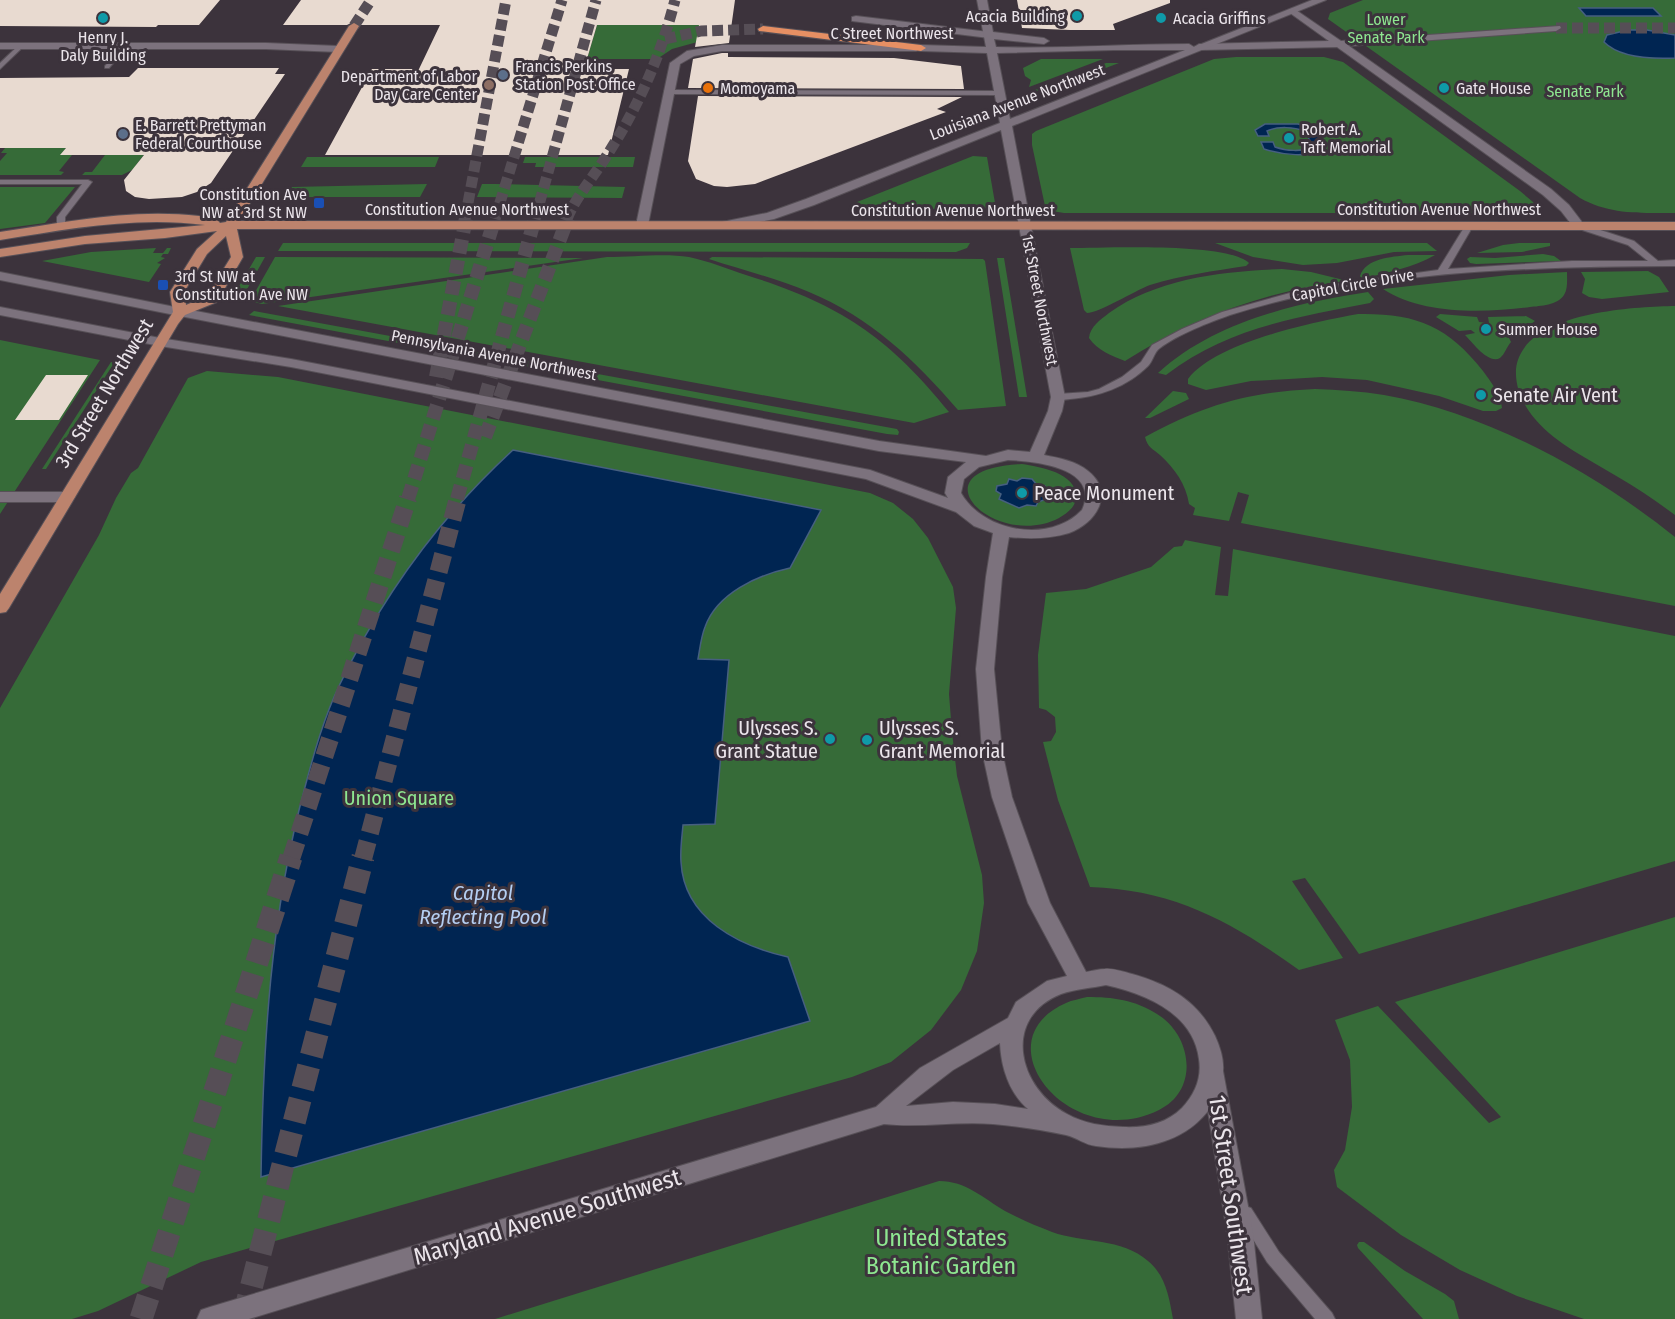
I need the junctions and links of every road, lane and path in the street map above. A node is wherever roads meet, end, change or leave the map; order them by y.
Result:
1 (982, 0) edge
2 (1321, 0) edge
3 (1289, 8) junction
4 (856, 19) dead end
5 (354, 26) tunnel mouth
6 (1556, 28) tunnel mouth
7 (763, 29) tunnel mouth
8 (989, 34) junction
9 (1339, 44) junction
10 (0, 46) edge
11 (21, 46) junction
12 (125, 46) junction
13 (340, 46) junction
14 (1114, 47) junction
15 (1199, 47) junction
16 (921, 48) junction
17 (992, 50) junction
18 (0, 67) edge
19 (107, 67) dead end
20 (668, 92) junction
21 (1000, 93) junction
22 (1006, 124) junction
23 (0, 182) edge
24 (230, 225) junction
25 (642, 225) junction
26 (61, 226) junction
27 (722, 226) junction
28 (1025, 226) junction
29 (1469, 226) junction
30 (1579, 226) junction
31 (1675, 226) edge
32 (0, 236) edge
33 (0, 253) edge
34 (1654, 261) junction
35 (1675, 263) edge
36 (1442, 271) junction
37 (0, 276) edge
38 (0, 311) edge
39 (180, 312) junction
40 (160, 342) junction
41 (1058, 397) junction
42 (1036, 456) junction
43 (983, 460) junction
44 (0, 497) edge
45 (67, 497) junction
46 (959, 508) junction
47 (1002, 531) junction
48 (0, 608) edge
49 (1078, 979) junction
50 (1014, 1025) junction
51 (1213, 1070) junction
52 (884, 1114) junction
53 (1062, 1125) junction
54 (1232, 1191) junction
55 (210, 1319) edge
56 (1249, 1319) edge
57 (1326, 1319) edge

1 - 8 street, 1st Street Northwest
2 - 3 street, Louisiana Avenue Northwest
3 - 9 street
3 - 15 street, Louisiana Avenue Northwest
4 - 8 street
5 - 13 main road, 3rd Street Northwest
6 - 9 street, C Street Northwest
7 - 16 highway
8 - 14 street
8 - 17 street, 1st Street Northwest
9 - 15 street, C Street Northwest
9 - 30 street
10 - 11 street
11 - 12 street
11 - 18 lane
12 - 13 street
12 - 19 lane
13 - 24 main road, 3rd Street Northwest
14 - 15 street, C Street Northwest
14 - 17 street, C Street Northwest
15 - 22 street, Louisiana Avenue Northwest
16 - 17 street, C Street Northwest
16 - 20 street, C Street Northwest
17 - 21 street, 1st Street Northwest
20 - 21 lane
20 - 25 street
21 - 22 street, 1st Street Northwest
22 - 27 street, Louisiana Avenue Northwest
22 - 28 street, 1st Street Northwest
23 - 26 lane
24 - 25 main road, Constitution Avenue Northwest
24 - 26 main road, Constitution Avenue Northwest
24 - 33 main road, Constitution Avenue Northwest
24 - 39 main road, 3rd Street Northwest
24 - 39 main road, 3rd Street Northwest
25 - 27 main road, Constitution Avenue Northwest
26 - 32 main road, Constitution Avenue Northwest
27 - 28 main road, Constitution Avenue Northwest
28 - 29 main road, Constitution Avenue Northwest
28 - 41 street, 1st Street Northwest
29 - 30 main road, Constitution Avenue Northwest
29 - 36 lane
30 - 31 main road, Constitution Avenue Northwest
30 - 34 lane
34 - 35 lane, Capitol Circle Drive
34 - 36 lane, Capitol Circle Drive
36 - 41 lane, Capitol Circle Drive
37 - 39 street, Pennsylvania Avenue Northwest
38 - 40 street
39 - 40 main road, 3rd Street Northwest
39 - 43 street, Pennsylvania Avenue Northwest
40 - 45 main road, 3rd Street Northwest
40 - 46 street
41 - 42 street, 1st Street Northwest
42 - 43 street
42 - 47 street
43 - 46 street
44 - 45 street
45 - 48 main road, 3rd Street Northwest
46 - 47 street
47 - 49 street
49 - 50 street
49 - 51 street
50 - 52 street, Maryland Avenue Southwest
50 - 53 street
51 - 53 street
51 - 54 street, 1st Street Southwest
52 - 53 street, Maryland Avenue Southwest
52 - 55 street, Maryland Avenue Southwest
54 - 56 street, 1st Street Southwest
54 - 57 lane

